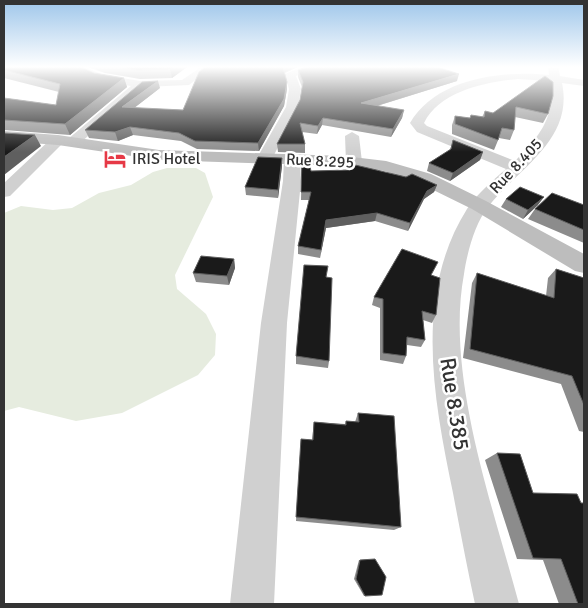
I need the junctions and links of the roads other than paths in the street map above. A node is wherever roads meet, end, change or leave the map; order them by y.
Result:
1 (125, 95) edge
2 (294, 95) edge
3 (445, 95) edge
4 (556, 95) edge
5 (4, 136) edge
6 (352, 136) edge
7 (65, 141) junction
8 (279, 159) junction
9 (354, 162) junction
10 (516, 167) junction
11 (4, 192) edge
12 (479, 205) junction
13 (584, 265) edge
14 (252, 604) edge
15 (497, 604) edge

1 - 7 street
2 - 8 street
3 - 10 street
4 - 10 street, Rue 8.405
5 - 7 street, Rue 8.295
6 - 9 street
7 - 8 street, Rue 8.295
7 - 11 street
8 - 9 street, Rue 8.295
8 - 14 street
9 - 12 street, Rue 8.295
10 - 12 street, Rue 8.405
12 - 13 street, Rue 8.295
12 - 15 street, Rue 8.385

